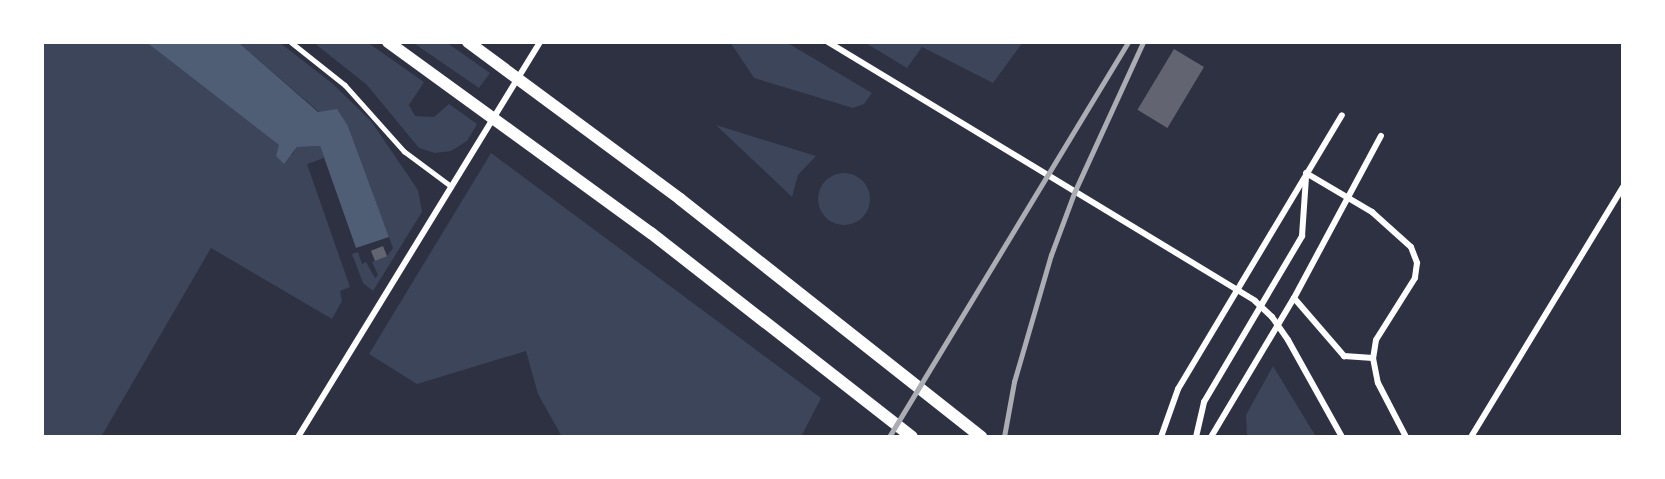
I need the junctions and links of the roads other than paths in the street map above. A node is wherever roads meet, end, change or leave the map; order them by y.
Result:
1 (291, 42) edge
2 (388, 42) edge
3 (468, 42) edge
4 (540, 42) edge
5 (828, 42) edge
6 (1342, 115) dead end
7 (1381, 136) dead end
8 (1306, 173) junction
9 (451, 186) junction
10 (1623, 188) edge
11 (1347, 197) junction
12 (1294, 298) junction
13 (1373, 358) junction
14 (298, 437) edge
15 (912, 437) edge
16 (981, 437) edge
17 (1161, 437) edge
18 (1196, 437) edge
19 (1211, 437) edge
20 (1342, 437) edge
21 (1406, 437) edge
22 (1471, 437) edge

1 - 9 lane
2 - 15 main road
3 - 16 main road
4 - 9 street
5 - 20 street
6 - 8 street
7 - 11 street
8 - 11 street
8 - 17 street
8 - 18 street
9 - 14 street
10 - 22 street
11 - 12 street
11 - 13 street
12 - 13 street
12 - 19 street
13 - 21 street

